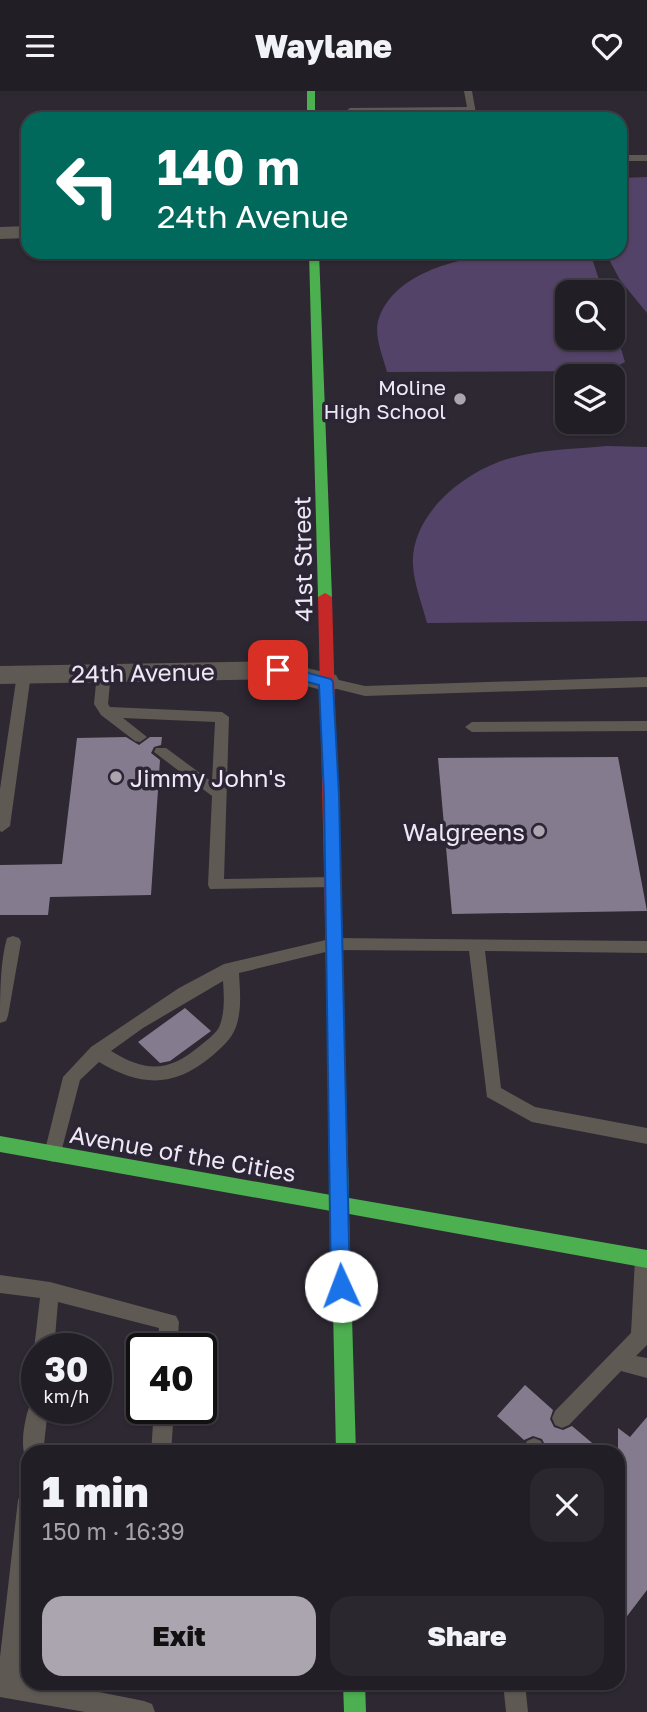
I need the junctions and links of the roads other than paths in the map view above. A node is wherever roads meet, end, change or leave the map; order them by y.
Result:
1 (311, 91) edge
2 (468, 91) edge
3 (350, 111) dead end
4 (311, 112) edge
5 (356, 112) edge
6 (472, 112) edge
7 (627, 158) edge
8 (647, 158) edge
9 (21, 232) edge
10 (0, 233) edge
11 (314, 259) edge
12 (104, 673) junction
13 (12, 675) edge
14 (326, 682) junction
15 (647, 682) edge
16 (106, 712) junction
17 (647, 726) edge
18 (472, 727) dead end
19 (140, 737) dead end
20 (161, 751) dead end
21 (219, 793) junction
22 (2, 826) dead end
23 (333, 883) junction
24 (13, 942) dead end
25 (334, 944) junction
26 (477, 945) junction
27 (647, 947) edge
28 (230, 969) junction
29 (0, 1016) edge
30 (97, 1052) junction
31 (647, 1136) edge
32 (0, 1144) edge
33 (53, 1154) junction
34 (338, 1202) junction
35 (646, 1259) edge
36 (0, 1285) edge
37 (50, 1291) junction
38 (46, 1333) edge
39 (168, 1333) edge
40 (619, 1361) junction
41 (647, 1368) edge
42 (562, 1418) dead end
43 (36, 1424) edge
44 (163, 1424) edge
45 (34, 1445) edge
46 (162, 1445) edge
47 (346, 1445) edge
48 (21, 1586) edge
49 (4, 1686) edge
50 (354, 1690) edge
51 (515, 1690) edge
52 (83, 1707) edge
53 (144, 1712) edge
54 (355, 1712) edge
55 (517, 1712) edge

1 - 4 street
2 - 6 lane
3 - 5 lane
7 - 8 lane
9 - 10 street
11 - 14 street, 41st Street
12 - 13 street, 24th Avenue
12 - 14 street, 24th Avenue
12 - 16 lane
13 - 22 lane
14 - 15 lane
14 - 23 street, 41st Street
16 - 19 lane
16 - 21 lane
17 - 18 lane
20 - 21 lane
21 - 23 lane
23 - 25 street, 41st Street
24 - 29 lane
25 - 26 lane
25 - 28 lane
25 - 34 street, 41st Street
26 - 27 lane
26 - 31 lane
28 - 30 lane
28 - 30 lane
30 - 33 lane
32 - 33 street, Avenue of the Cities
33 - 34 street, Avenue of the Cities
34 - 35 street, Avenue of the Cities
34 - 47 street, 41st Street
35 - 40 lane
36 - 37 lane
37 - 38 lane
37 - 39 lane
40 - 41 lane
40 - 42 lane
43 - 45 lane
44 - 46 lane
48 - 49 lane
49 - 52 lane
50 - 54 street
51 - 55 lane
52 - 53 lane

